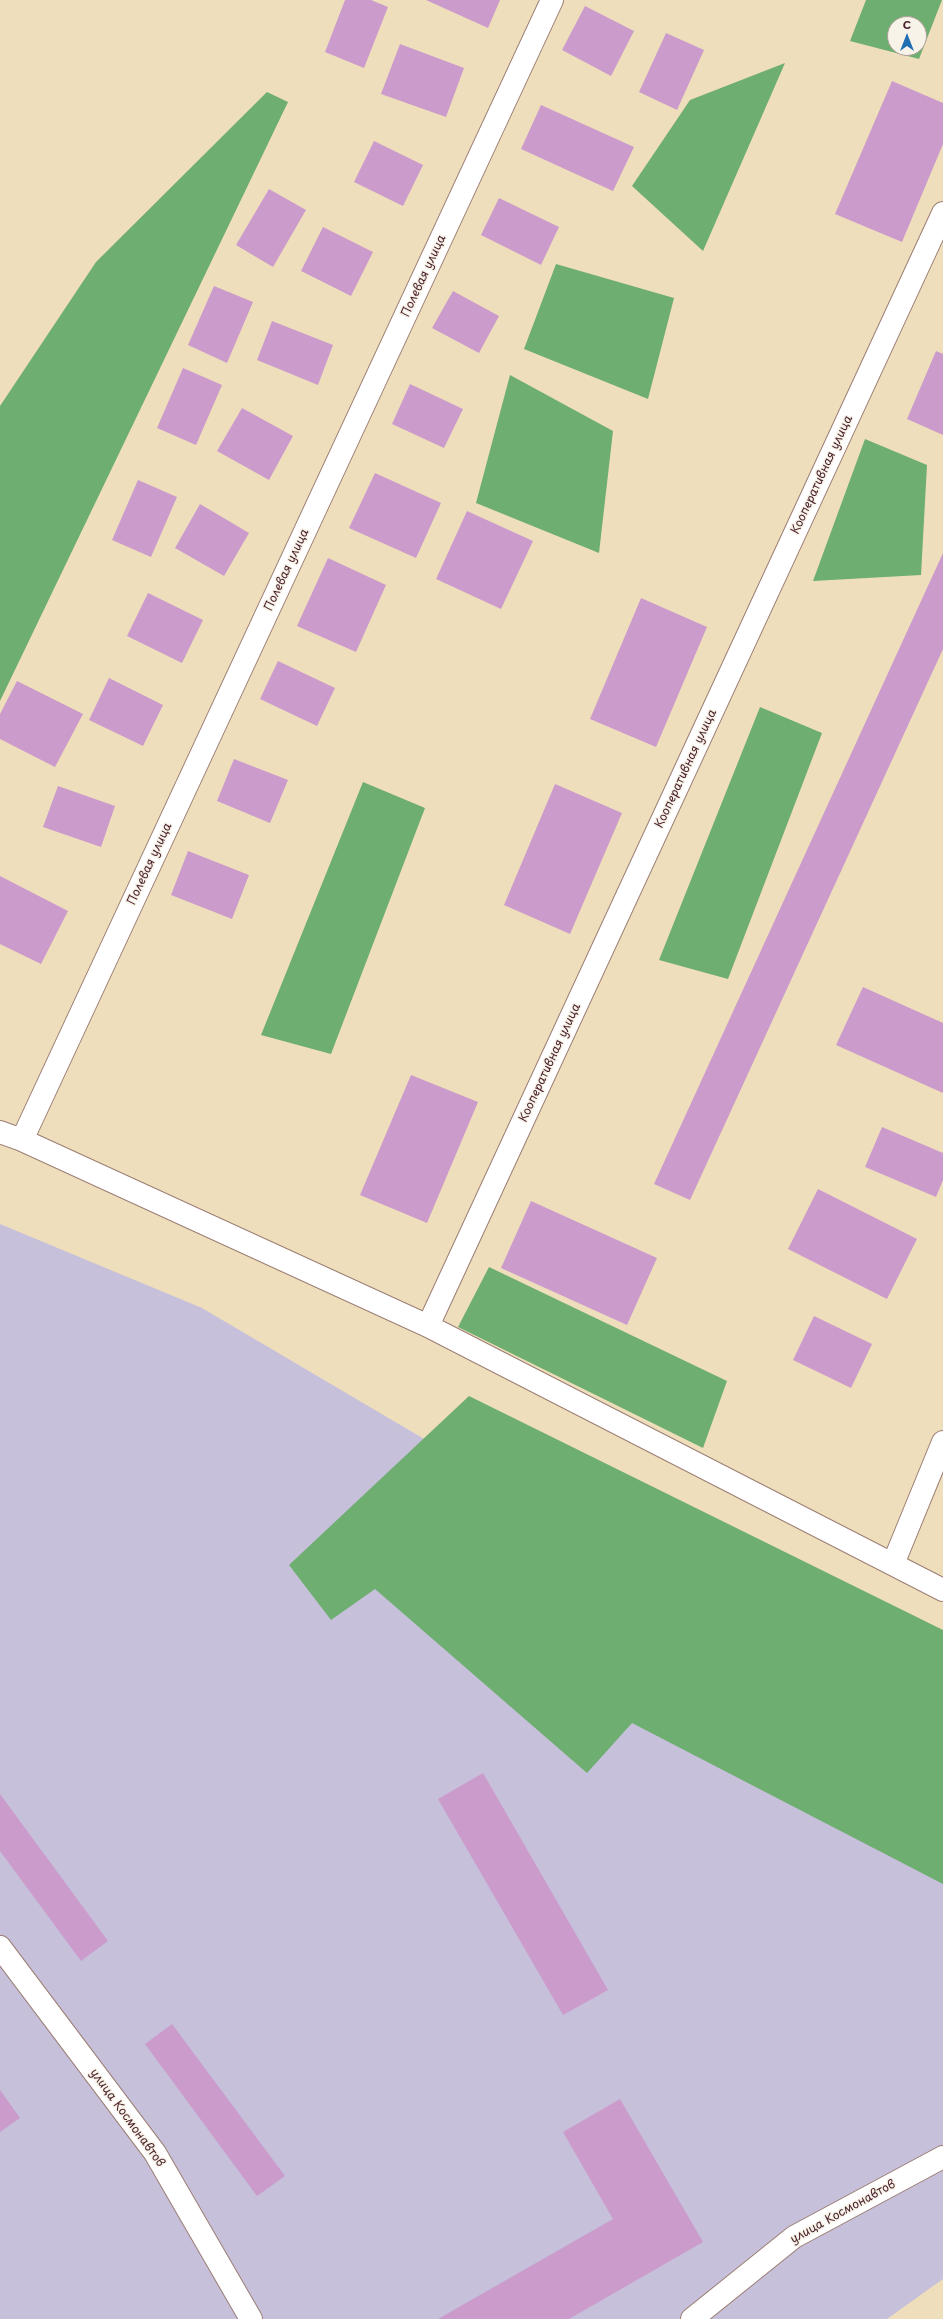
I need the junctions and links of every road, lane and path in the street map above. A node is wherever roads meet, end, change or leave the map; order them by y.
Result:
1 (552, 0) edge
2 (943, 213) edge
3 (0, 1132) edge
4 (22, 1140) junction
5 (428, 1326) junction
6 (943, 1442) edge
7 (893, 1564) junction
8 (943, 1590) edge
9 (0, 1947) edge
10 (943, 2157) edge
11 (251, 2319) edge
12 (692, 2319) edge

1 - 4 street, Полевая улица
2 - 5 street, Кооперативная улица
3 - 4 street
4 - 5 street
5 - 7 street
6 - 7 street
7 - 8 street
9 - 11 street, улица Космонавтов
10 - 12 street, улица Космонавтов

